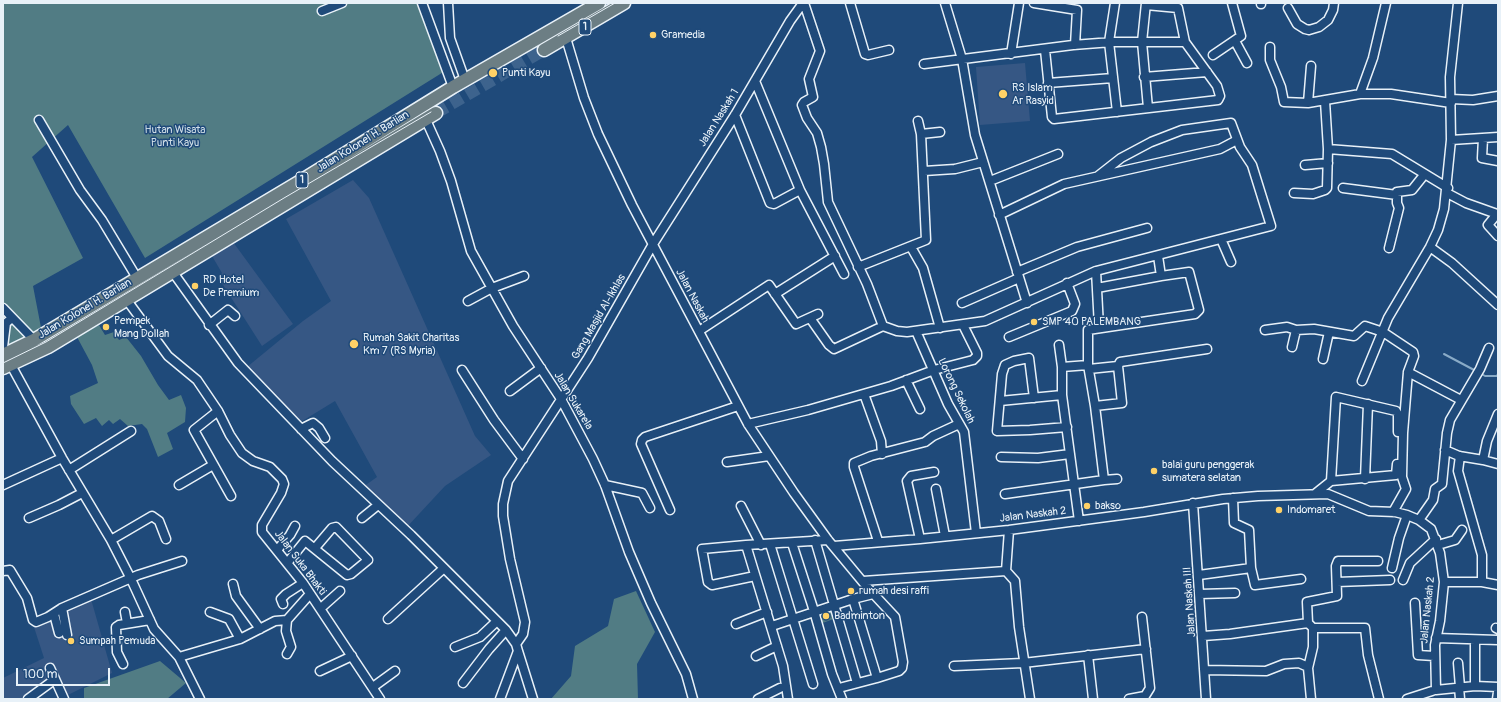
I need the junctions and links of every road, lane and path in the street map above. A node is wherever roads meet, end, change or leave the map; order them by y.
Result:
1 (342, 3) edge
2 (422, 3) edge
3 (448, 3) edge
4 (599, 3) edge
5 (624, 3) edge
6 (803, 3) edge
7 (850, 3) edge
8 (945, 3) edge
9 (1019, 3) edge
10 (1034, 3) edge
11 (1115, 3) edge
12 (1232, 3) edge
13 (1334, 3) edge
14 (1386, 3) edge
15 (1458, 3) edge
16 (1146, 4) edge
17 (1288, 8) dead end
18 (322, 11) dead end
19 (566, 38) junction
20 (1235, 41) junction
21 (1109, 42) junction
22 (1142, 42) junction
23 (1185, 42) junction
24 (1075, 45) junction
25 (1270, 47) dead end
26 (544, 50) tunnel mouth
27 (889, 50) dead end
28 (1045, 50) junction
29 (1011, 54) junction
30 (1212, 55) dead end
31 (962, 59) junction
32 (1247, 63) dead end
33 (924, 64) dead end
34 (1311, 66) dead end
35 (1207, 72) junction
36 (1144, 77) junction
37 (1113, 78) junction
38 (466, 80) junction
39 (755, 82) junction
40 (1048, 82) junction
41 (453, 87) junction
42 (1360, 94) junction
43 (1498, 96) edge
44 (1325, 101) junction
45 (1451, 101) junction
46 (1308, 103) junction
47 (1148, 108) junction
48 (1117, 112) junction
49 (436, 113) tunnel mouth
50 (735, 115) junction
51 (39, 120) dead end
52 (426, 120) junction
53 (918, 121) dead end
54 (940, 132) dead end
55 (921, 134) junction
56 (1498, 136) edge
57 (1483, 138) junction
58 (1238, 140) junction
59 (1451, 140) junction
60 (1328, 149) junction
61 (1058, 154) dead end
62 (1498, 161) edge
63 (983, 162) junction
64 (1328, 163) junction
65 (1304, 165) dead end
66 (924, 171) junction
67 (1424, 175) junction
68 (1098, 176) junction
69 (990, 180) junction
70 (1343, 188) dead end
71 (800, 190) junction
72 (1448, 190) junction
73 (1294, 193) dead end
74 (1397, 195) junction
75 (998, 215) junction
76 (1147, 228) dead end
77 (1498, 236) edge
78 (1221, 239) junction
79 (653, 244) junction
80 (911, 246) junction
81 (1430, 247) junction
82 (1389, 248) dead end
83 (835, 256) junction
84 (1158, 256) junction
85 (1231, 262) dead end
86 (858, 267) junction
87 (172, 271) junction
88 (1096, 271) junction
89 (844, 274) dead end
90 (1018, 275) junction
91 (524, 276) dead end
92 (1161, 276) junction
93 (137, 278) junction
94 (1067, 283) junction
95 (492, 288) junction
96 (1097, 288) junction
97 (775, 294) junction
98 (126, 299) junction
99 (468, 301) dead end
100 (962, 303) dead end
101 (1027, 303) junction
102 (1498, 305) edge
103 (3, 308) edge
104 (818, 314) dead end
105 (235, 316) dead end
106 (810, 318) junction
107 (7, 320) edge
108 (210, 325) junction
109 (963, 325) junction
110 (883, 326) junction
111 (1099, 327) junction
112 (940, 328) junction
113 (1265, 330) dead end
114 (1296, 330) junction
115 (699, 331) junction
116 (916, 332) junction
117 (1329, 332) junction
118 (1383, 332) junction
119 (1009, 337) dead end
120 (34, 340) junction
121 (1059, 345) dead end
122 (3, 346) edge
123 (1292, 347) dead end
124 (1488, 348) dead end
125 (1208, 349) dead end
126 (3, 355) edge
127 (1323, 359) dead end
128 (7, 366) edge
129 (1118, 366) junction
130 (1062, 367) junction
131 (1089, 367) junction
132 (541, 368) junction
133 (462, 370) dead end
134 (934, 370) junction
135 (1408, 372) junction
136 (906, 380) junction
137 (1362, 381) dead end
138 (510, 391) dead end
139 (864, 394) junction
140 (1062, 395) junction
141 (1034, 398) junction
142 (562, 399) junction
143 (1462, 400) junction
144 (1000, 401) junction
145 (1368, 404) junction
146 (738, 406) junction
147 (1095, 406) junction
148 (920, 409) dead end
149 (218, 411) junction
150 (1498, 414) edge
151 (748, 424) junction
152 (959, 424) junction
153 (1067, 427) junction
154 (301, 429) junction
155 (131, 431) dead end
156 (325, 438) dead end
157 (1445, 450) junction
158 (882, 454) junction
159 (1070, 454) junction
160 (769, 456) junction
161 (1460, 456) junction
162 (1001, 457) dead end
163 (62, 458) junction
164 (523, 458) junction
165 (1483, 460) junction
166 (727, 462) dead end
167 (1498, 464) edge
168 (213, 465) junction
169 (69, 470) junction
170 (934, 472) dead end
171 (1117, 479) dead end
172 (1365, 479) junction
173 (1104, 480) junction
174 (1330, 481) junction
175 (1074, 484) junction
176 (3, 485) edge
177 (179, 485) dead end
178 (605, 485) junction
179 (936, 490) dead end
180 (82, 493) junction
181 (1316, 493) junction
182 (1005, 494) dead end
183 (230, 496) dead end
184 (1233, 498) junction
185 (1193, 503) junction
186 (378, 505) junction
187 (741, 506) dead end
188 (650, 508) dead end
189 (670, 510) dead end
190 (1393, 512) junction
191 (1407, 514) junction
192 (28, 518) dead end
193 (362, 518) dead end
194 (1078, 520) junction
195 (1419, 520) junction
196 (295, 526) dead end
197 (1009, 530) junction
198 (1462, 530) dead end
199 (976, 533) junction
200 (945, 536) junction
201 (166, 539) dead end
202 (920, 539) junction
203 (111, 540) junction
204 (815, 540) junction
205 (878, 541) junction
206 (1437, 542) junction
207 (792, 543) junction
208 (831, 543) junction
209 (770, 544) junction
210 (746, 545) junction
211 (761, 545) junction
212 (315, 548) junction
213 (278, 550) junction
214 (182, 561) dead end
215 (1378, 561) dead end
216 (288, 562) junction
217 (444, 568) junction
218 (1251, 568) junction
219 (1392, 568) dead end
220 (3, 571) edge
221 (1006, 571) junction
222 (1199, 575) junction
223 (755, 576) junction
224 (131, 579) junction
225 (1300, 579) dead end
226 (1390, 580) dead end
227 (1403, 580) dead end
228 (863, 581) junction
229 (1337, 582) junction
230 (1444, 582) junction
231 (1482, 582) junction
232 (303, 583) junction
233 (233, 584) dead end
234 (1498, 585) edge
235 (340, 591) dead end
236 (1236, 593) dead end
237 (310, 594) junction
238 (874, 594) junction
239 (1200, 594) junction
240 (853, 599) junction
241 (1415, 603) dead end
242 (283, 604) dead end
243 (834, 605) junction
244 (62, 608) junction
245 (320, 608) junction
246 (814, 611) junction
247 (126, 612) dead end
248 (210, 612) dead end
249 (767, 612) junction
250 (54, 614) junction
251 (1142, 617) dead end
252 (388, 619) dead end
253 (793, 619) junction
254 (150, 620) junction
255 (286, 620) junction
256 (497, 621) junction
257 (127, 623) junction
258 (736, 624) dead end
259 (772, 626) junction
260 (1310, 626) junction
261 (260, 629) junction
262 (506, 630) junction
263 (1203, 636) junction
264 (1436, 638) junction
265 (240, 639) junction
266 (1498, 640) edge
267 (1475, 644) dead end
268 (777, 646) junction
269 (455, 647) dead end
270 (517, 647) junction
271 (1146, 649) junction
272 (287, 654) dead end
273 (1088, 655) junction
274 (352, 656) junction
275 (756, 656) dead end
276 (1434, 656) junction
277 (180, 657) junction
278 (1023, 663) junction
279 (1458, 663) dead end
280 (123, 664) dead end
281 (954, 666) dead end
282 (1308, 667) junction
283 (50, 668) dead end
284 (1205, 670) junction
285 (320, 671) dead end
286 (395, 671) dead end
287 (877, 678) junction
288 (54, 680) junction
289 (463, 683) dead end
290 (857, 683) junction
291 (813, 684) dead end
292 (1475, 686) junction
293 (372, 687) junction
294 (1460, 687) junction
295 (1498, 687) edge
296 (780, 688) dead end
297 (839, 688) junction
298 (1432, 691) dead end
299 (1498, 692) edge
300 (502, 697) edge
301 (28, 699) edge
302 (64, 699) edge
303 (200, 699) edge
304 (380, 699) edge
305 (533, 699) edge
306 (693, 699) edge
307 (758, 699) edge
308 (788, 699) edge
309 (842, 699) edge
310 (1030, 699) edge
311 (1093, 699) edge
312 (1129, 699) edge
313 (1206, 699) edge
314 (1311, 699) edge
315 (1379, 699) edge
316 (1407, 699) edge
317 (1460, 699) edge
318 (1498, 699) edge

1 - 18 street
2 - 41 street
3 - 38 street
4 - 38 highway, Jalan Kolonel H. Barlian / 1
5 - 19 highway, 1
6 - 39 street, Jalan Naskah 1
6 - 86 street
7 - 27 street
8 - 31 street
9 - 29 street
10 - 24 street
11 - 21 street
12 - 20 street
13 - 17 street
14 - 42 street
15 - 45 street
16 - 22 street
16 - 23 street
19 - 26 highway, 1
19 - 79 street, Jalan Naskah
20 - 30 street
20 - 32 street
21 - 22 street
21 - 24 street
21 - 37 street
22 - 23 street
22 - 36 street
23 - 35 street
24 - 28 street
25 - 46 street
28 - 29 street
28 - 40 street
29 - 31 street
31 - 33 street
31 - 63 street
34 - 46 street
35 - 36 street
35 - 47 street
36 - 47 street
37 - 40 street
37 - 48 street
38 - 41 highway, Jalan Kolonel H. Barlian / 1
39 - 50 street, Jalan Naskah 1
39 - 71 street
40 - 48 street
41 - 93 highway, Jalan Kolonel H. Barlian / 1
42 - 44 street
42 - 45 street
43 - 45 street
44 - 46 street
44 - 60 street
45 - 59 street
47 - 48 street
49 - 52 highway, Jalan Kolonel H. Barlian / 1
50 - 71 street
50 - 79 street, Jalan Naskah 1
51 - 93 street
52 - 87 highway, Jalan Kolonel H. Barlian / 1
52 - 95 street, Jalan Sukarela
53 - 55 street
54 - 55 street
55 - 66 street
56 - 57 street
57 - 59 street
57 - 62 street
58 - 68 street
58 - 68 street
58 - 78 street
59 - 72 street
60 - 64 street
60 - 67 street
61 - 69 street
63 - 66 street
63 - 69 street
64 - 65 street
64 - 73 street
66 - 80 street
67 - 72 street
67 - 74 street
68 - 75 street
69 - 75 street
70 - 74 street
71 - 83 street
72 - 77 street
72 - 81 street
74 - 82 street
75 - 90 street
76 - 90 street
78 - 84 street
78 - 85 street
79 - 115 street, Jalan Naskah
79 - 142 street, Gang Masjid Al-Ikhlas
80 - 86 street
80 - 112 street
81 - 102 street
81 - 118 street
83 - 89 street
83 - 97 street
84 - 88 street
84 - 92 street
86 - 110 street
87 - 98 highway, Jalan Kolonel H. Barlian / 1
87 - 108 street
88 - 94 street
88 - 96 street
90 - 100 street
90 - 101 street
91 - 95 street
92 - 96 street
92 - 111 street
93 - 120 highway, Jalan Kolonel H. Barlian / 1
94 - 101 street
94 - 119 street
95 - 99 street
95 - 132 street, Jalan Sukarela
96 - 111 street
97 - 106 street
97 - 115 street
98 - 128 highway, Jalan Kolonel H. Barlian / 1
98 - 149 street, Jalan Suka Bhakti
101 - 109 street
103 - 107 street
104 - 106 street
105 - 108 street
106 - 110 street
107 - 120 street
107 - 122 street
108 - 154 street
109 - 112 street
109 - 134 street
110 - 116 street
111 - 131 street
112 - 116 street
113 - 114 street
114 - 117 street
114 - 123 street
115 - 146 street, Jalan Naskah
116 - 134 street, Lorong Sekolah
117 - 118 street
117 - 127 street
118 - 135 street
118 - 137 street
120 - 126 highway, Jalan Kolonel H. Barlian / 1
121 - 130 street
124 - 143 street
125 - 129 street
128 - 163 street
129 - 131 street
129 - 147 street
130 - 131 street
130 - 140 street
131 - 147 street
132 - 138 street
132 - 142 street, Jalan Sukarela
133 - 164 street
134 - 136 street
134 - 152 street, Lorong Sekolah
135 - 143 street
135 - 190 street
136 - 139 street
136 - 148 street
139 - 151 street
139 - 158 street
140 - 141 street
140 - 153 street
141 - 144 street
141 - 144 street
142 - 164 street, Gang Masjid Al-Ikhlas
142 - 178 street, Jalan Sukarela
143 - 157 street
144 - 153 street
145 - 172 street
145 - 172 street
145 - 174 street
146 - 151 street, Jalan Naskah
146 - 189 street
147 - 173 street
149 - 168 street
149 - 213 street, Jalan Suka Bhakti
150 - 165 street
151 - 160 street, Jalan Naskah
152 - 158 street
152 - 199 street, Lorong Sekolah
153 - 159 street
154 - 156 street
154 - 186 street
155 - 169 street
157 - 161 street
157 - 195 street
158 - 205 street
159 - 162 street
159 - 175 street
160 - 166 street
160 - 208 street, Jalan Naskah
161 - 165 street
161 - 231 street
163 - 169 street
163 - 176 street
164 - 270 street, Gang Masjid Al-Ikhlas
165 - 167 street
168 - 177 street
168 - 183 street
169 - 180 street
170 - 202 street
171 - 173 street
172 - 174 street
173 - 175 street
174 - 181 street
175 - 182 street
175 - 194 street
178 - 188 street
178 - 306 street, Jalan Sukarela
179 - 200 street
180 - 192 street
180 - 203 street
181 - 184 street, Jalan Naskah 2
181 - 190 street, Jalan Naskah 2
184 - 185 street, Jalan Naskah 2
184 - 218 street
185 - 194 street, Jalan Naskah 2
185 - 222 street, Jalan Naskah III
186 - 193 street
186 - 217 street
187 - 211 street
190 - 191 street, Jalan Naskah 2
191 - 195 street, Jalan Naskah 2
191 - 219 street
194 - 197 street, Jalan Naskah 2
195 - 206 street, Jalan Naskah 2
196 - 213 street
197 - 199 street, Jalan Naskah 2
197 - 221 street
198 - 206 street
199 - 200 street, Jalan Naskah 2
200 - 202 street, Jalan Naskah 2
201 - 203 street
202 - 205 street, Jalan Naskah 2
203 - 224 street
204 - 207 street, Jalan Naskah 2
204 - 208 street, Jalan Naskah 2
204 - 243 street
205 - 208 street, Jalan Naskah 2
206 - 227 street
206 - 230 street, Jalan Naskah 2
207 - 209 street, Jalan Naskah 2
207 - 246 street
208 - 228 street, Jalan Naskah
209 - 211 street, Jalan Naskah 2
209 - 253 street
210 - 211 street, Jalan Naskah 2
210 - 223 street
210 - 223 street, Jalan Naskah 2
212 - 212 street
212 - 216 street
213 - 216 street, Jalan Suka Bhakti
214 - 224 street
215 - 229 street
216 - 232 street, Jalan Suka Bhakti
217 - 252 street
217 - 256 street
218 - 222 street
218 - 225 street
220 - 250 street
221 - 228 street
221 - 278 street
222 - 239 street, Jalan Naskah III
223 - 249 street
224 - 244 street
224 - 254 street
226 - 229 street
228 - 238 street, Jalan Naskah
229 - 260 street
230 - 231 street
230 - 264 street, Jalan Naskah 2
231 - 234 street
232 - 237 street, Jalan Suka Bhakti
232 - 242 street
233 - 261 street
235 - 245 street
236 - 239 street
237 - 245 street, Jalan Suka Bhakti
237 - 255 street
238 - 240 street
238 - 287 street, Jalan Naskah
239 - 263 street, Jalan Naskah III
240 - 243 street
240 - 287 street
241 - 276 street
243 - 246 street
243 - 290 street
244 - 250 street
244 - 250 street
245 - 274 street, Jalan Suka Bhakti
246 - 253 street
246 - 297 street
247 - 257 street
248 - 265 street
249 - 258 street
249 - 259 street
251 - 271 street
253 - 259 street
253 - 291 street
254 - 257 street
254 - 277 street
255 - 261 street
255 - 272 street
256 - 262 street
256 - 269 street
257 - 280 street
259 - 268 street
260 - 263 street
260 - 282 street
260 - 315 street
261 - 265 street
262 - 270 street
262 - 289 street
263 - 284 street, Jalan Naskah III
264 - 266 street
264 - 276 street, Jalan Naskah 2
265 - 277 street
267 - 292 street
268 - 275 street
268 - 308 street
270 - 300 street, Gang Masjid Al-Ikhlas
270 - 305 street
271 - 273 street
271 - 312 street
273 - 278 street
273 - 311 street
274 - 285 street
274 - 293 street, Jalan Suka Bhakti
276 - 294 street, Jalan Naskah 2
277 - 303 street
278 - 281 street
278 - 310 street
279 - 294 street
282 - 284 street
282 - 314 street
283 - 288 street
284 - 313 street, Jalan Naskah III
286 - 293 street
287 - 290 street, Jalan Naskah
288 - 301 street
288 - 302 street
290 - 297 street, Jalan Naskah
292 - 294 street, Jalan Naskah 2
292 - 295 street, Jalan Naskah 2
293 - 304 street, Jalan Suka Bhakti
294 - 317 street
296 - 307 street
297 - 309 street
298 - 316 street
299 - 318 street

